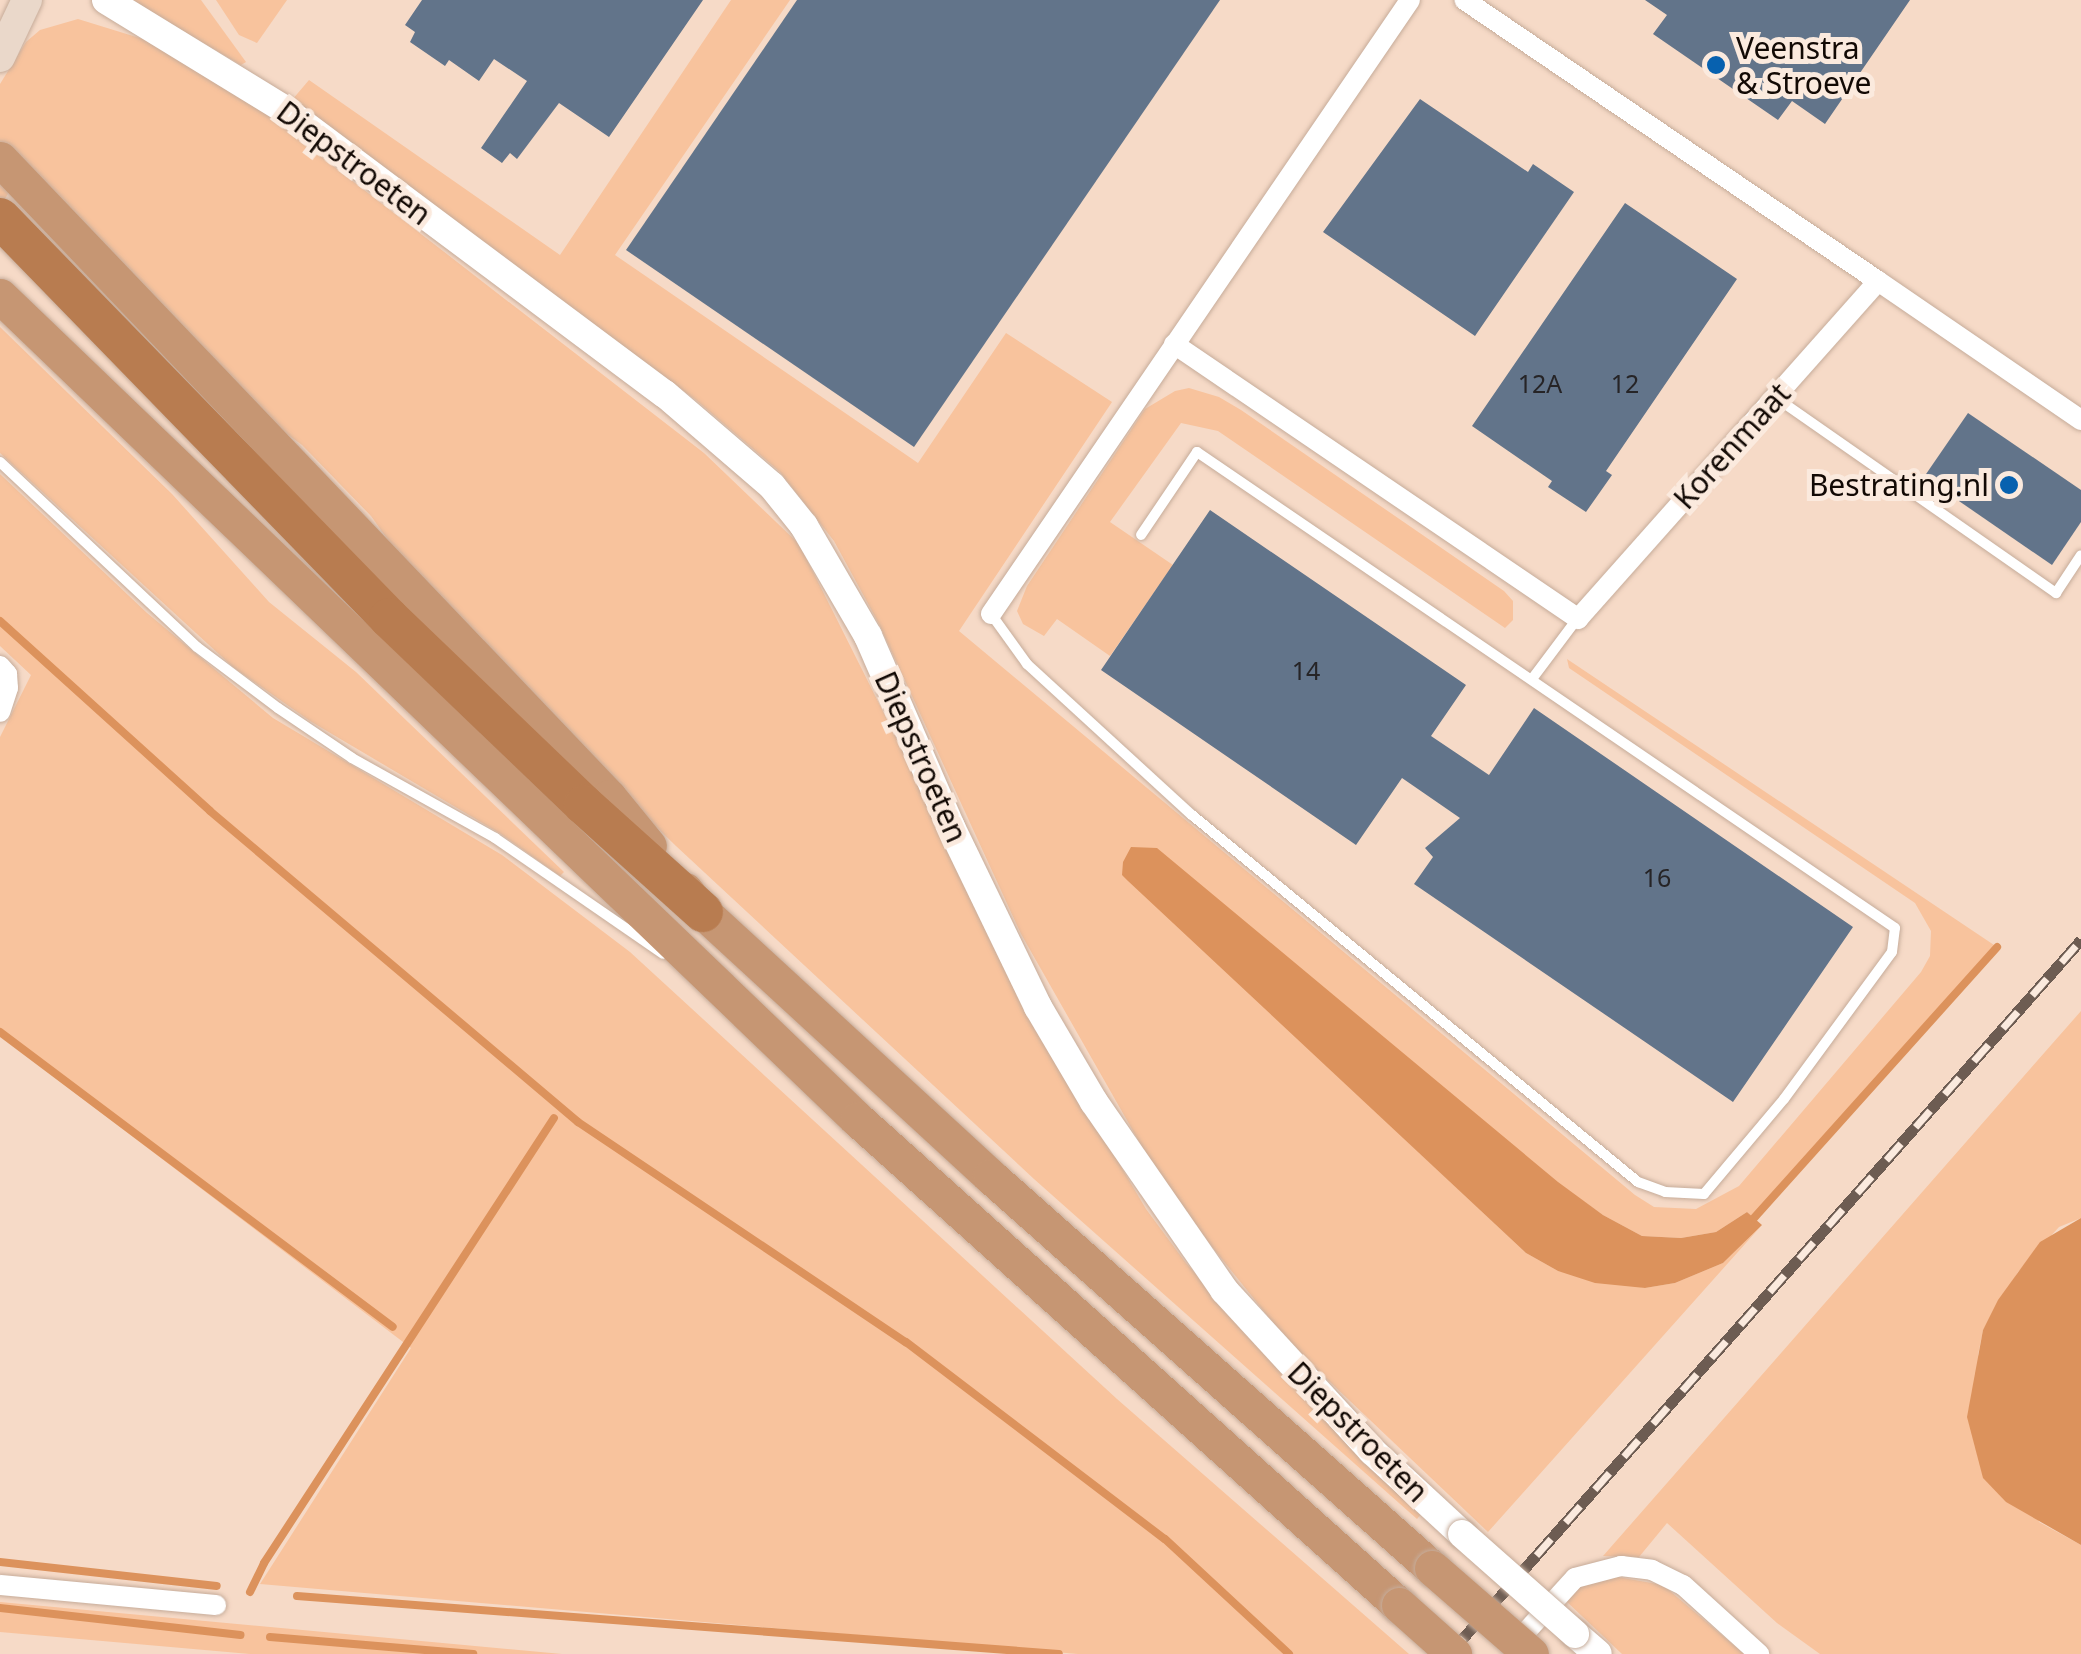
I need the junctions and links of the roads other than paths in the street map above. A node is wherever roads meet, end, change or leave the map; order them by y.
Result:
1 (27, 0) edge
2 (49, 0) edge
3 (106, 0) edge
4 (1410, 0) edge
5 (1465, 0) edge
6 (6, 48) edge
7 (0, 159) edge
8 (9, 228) edge
9 (1878, 281) junction
10 (0, 296) edge
11 (1174, 344) junction
12 (1775, 397) junction
13 (2081, 420) edge
14 (0, 462) edge
15 (1141, 535) dead end
16 (2081, 555) edge
17 (991, 614) joint
18 (1578, 619) junction
19 (0, 666) edge
20 (1532, 680) junction
21 (0, 712) edge
22 (704, 912) junction
23 (739, 1008) junction
24 (0, 1584) edge
25 (216, 1606) dead end
26 (1454, 1654) edge
27 (1506, 1654) edge
28 (1531, 1654) edge
29 (1598, 1654) edge
30 (1758, 1654) edge

1 - 6 main road
2 - 6 main road
3 - 29 street, Diepstroeten, bridge
4 - 11 street
5 - 9 street
7 - 22 highway
8 - 22 highway
9 - 12 street, Korenmaat
9 - 13 street
10 - 23 highway
11 - 17 street
11 - 18 street
12 - 16 lane
12 - 18 street, Korenmaat
14 - 23 lane
15 - 20 lane
17 - 20 lane
18 - 20 lane
19 - 21 street
22 - 28 highway, bridge
23 - 26 highway, bridge
24 - 25 street
27 - 30 street

